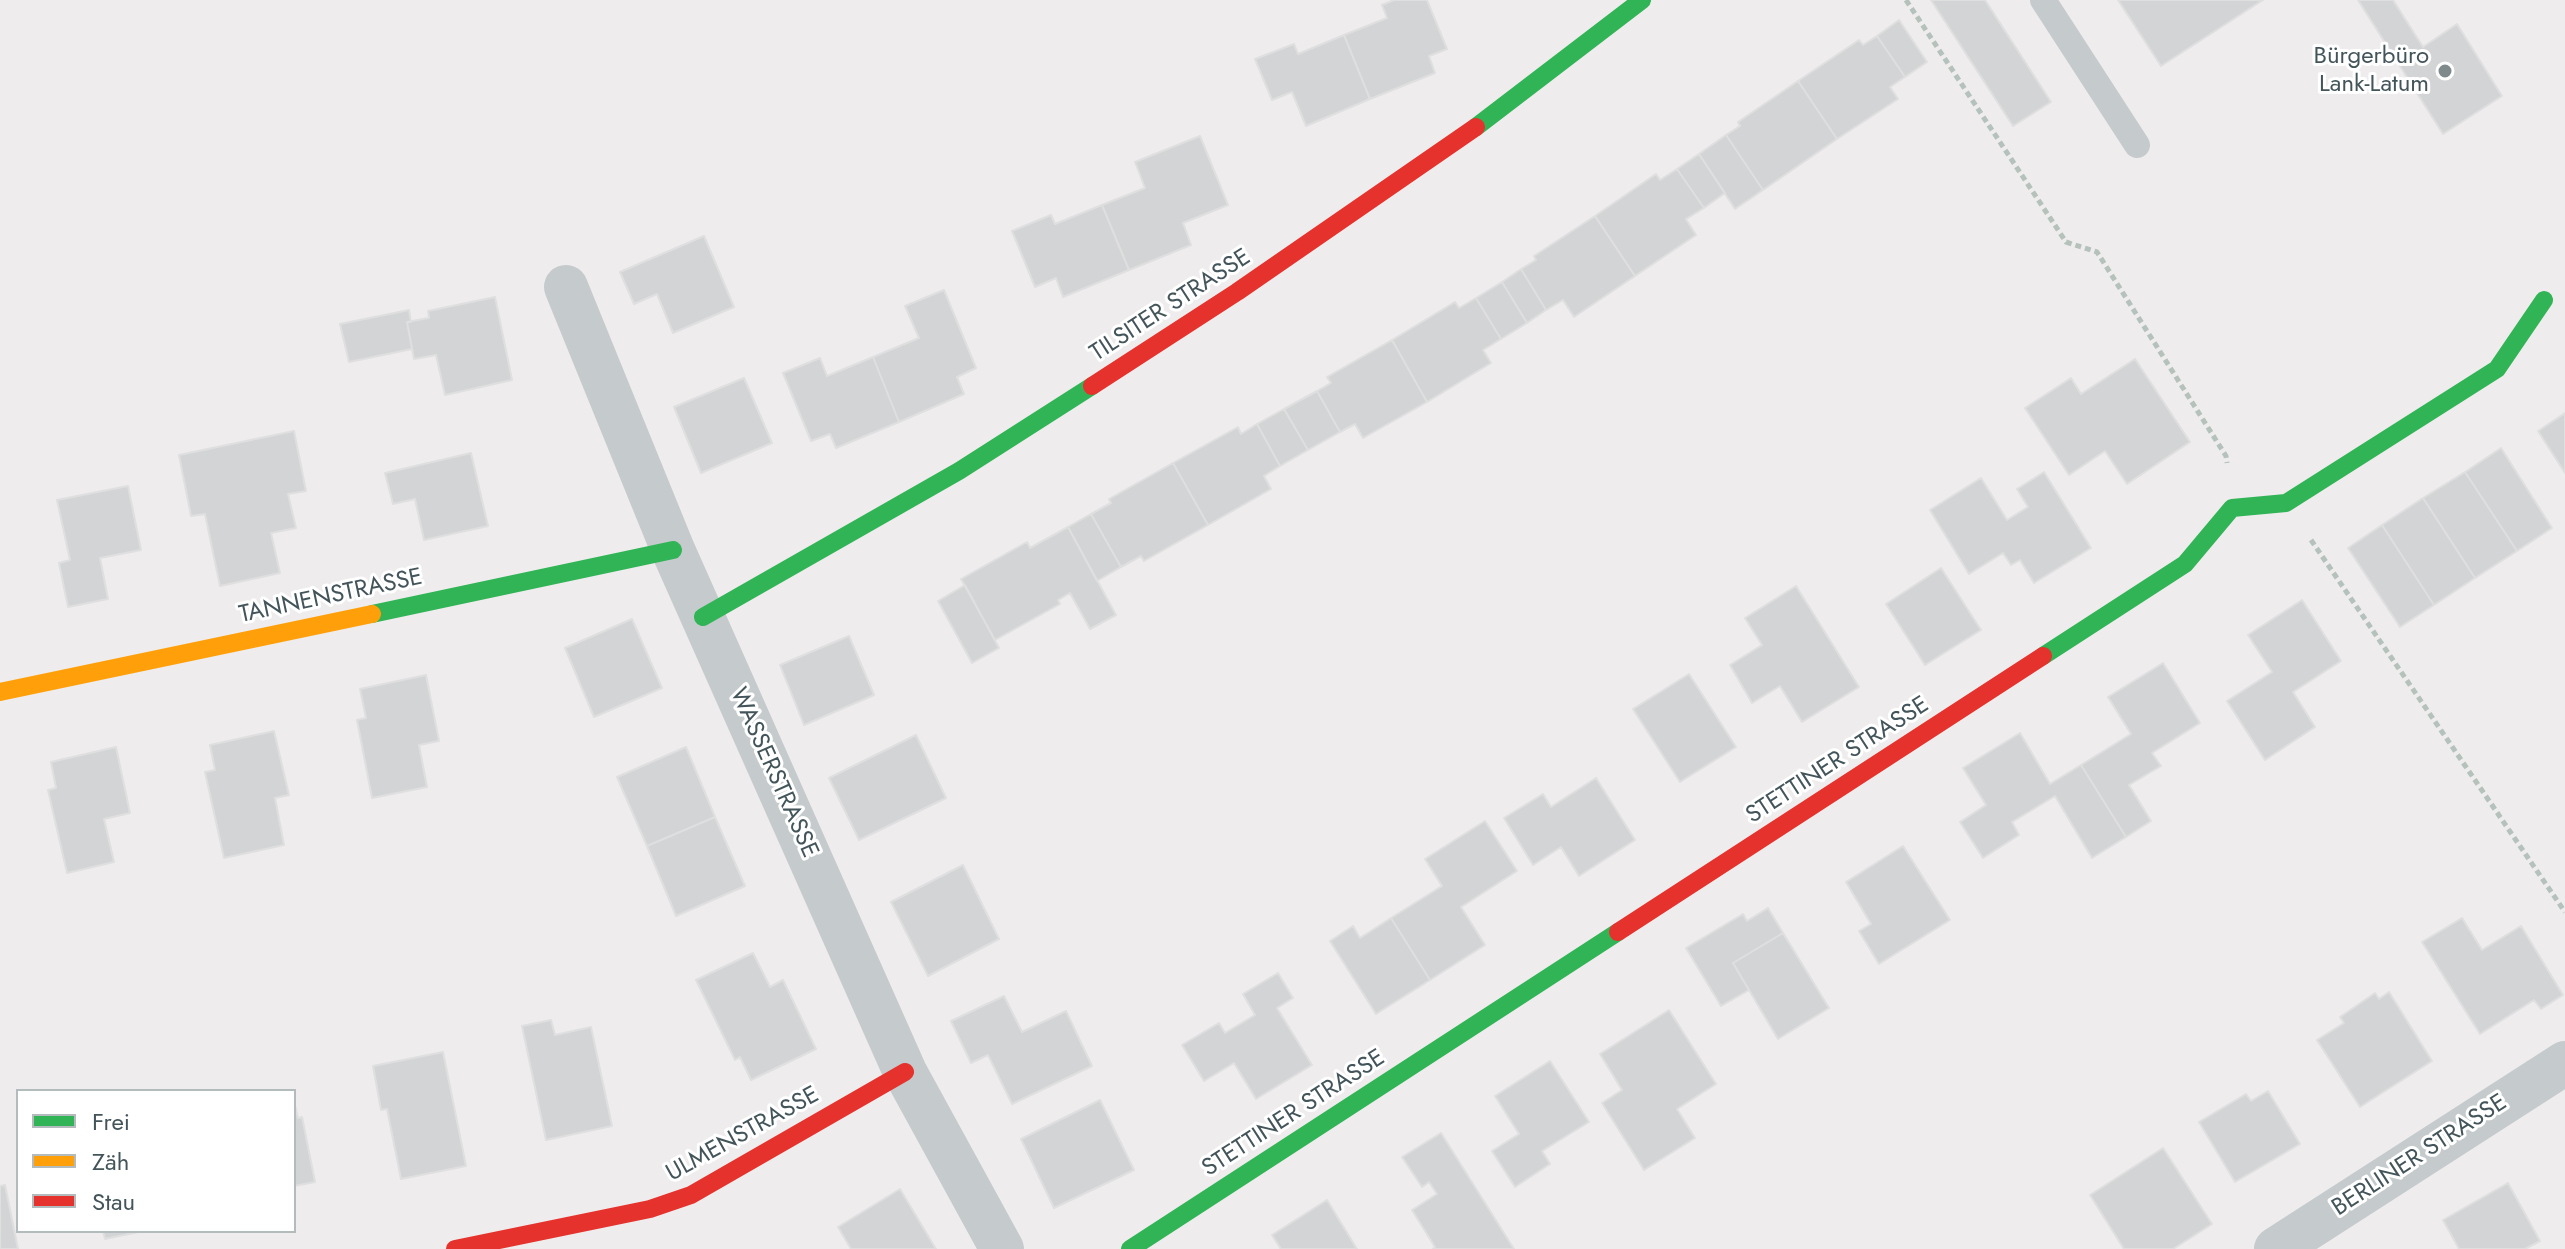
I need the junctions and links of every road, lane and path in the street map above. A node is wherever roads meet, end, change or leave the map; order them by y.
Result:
1 (1642, 0) edge
2 (1906, 0) edge
3 (2043, 0) edge
4 (2137, 145) dead end
5 (566, 287) dead end
6 (2544, 300) dead end
7 (2286, 503) junction
8 (2232, 508) junction
9 (673, 550) junction
10 (703, 617) junction
11 (0, 692) edge
12 (2565, 912) edge
13 (2565, 1063) edge
14 (905, 1072) junction
15 (455, 1249) edge
16 (1002, 1249) edge
17 (1130, 1249) edge
18 (2276, 1249) edge

1 - 10 street, TILSITER STRASSE
2 - 8 path
3 - 4 lane
5 - 9 street, WASSERSTRASSE
6 - 7 street
7 - 8 street
7 - 12 path
8 - 17 street, STETTINER STRASSE
9 - 10 street, WASSERSTRASSE
9 - 11 street, TANNENSTRASSE
10 - 14 street, WASSERSTRASSE
13 - 18 street, BERLINER STRASSE
14 - 15 street, ULMENSTRASSE
14 - 16 street, WASSERSTRASSE

